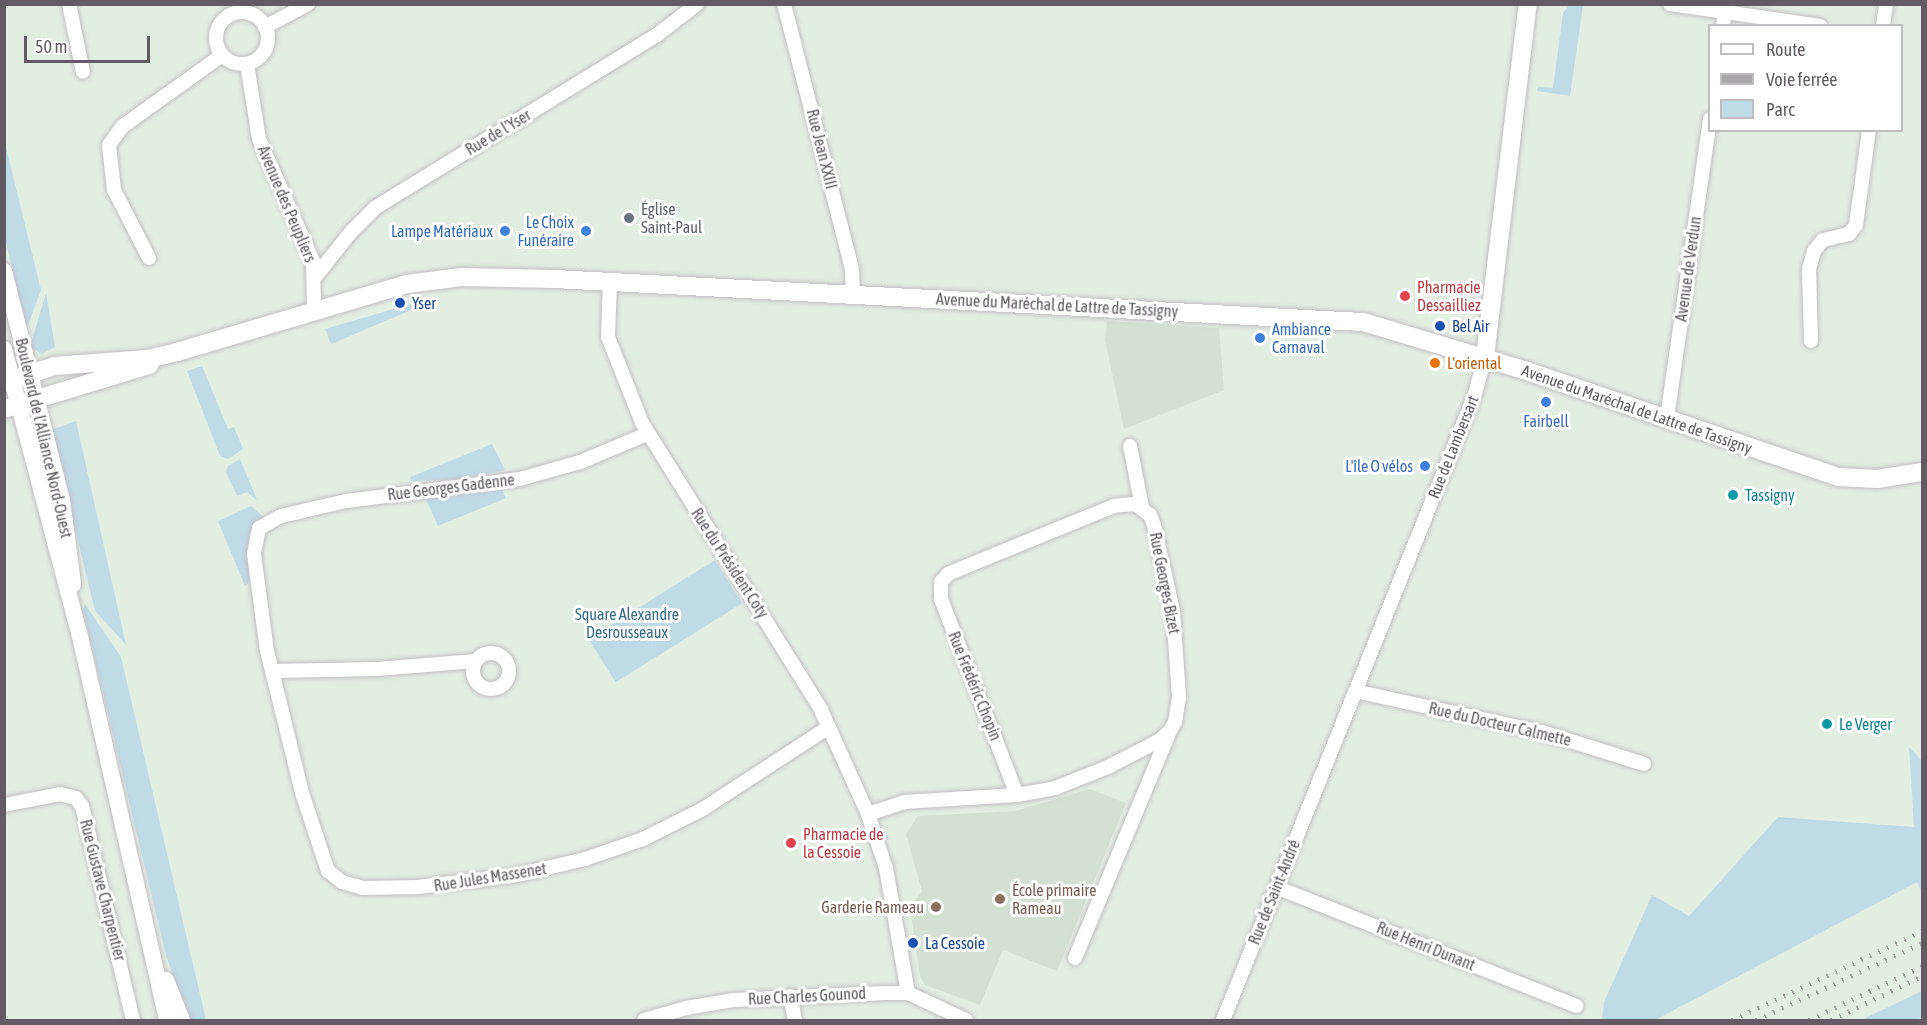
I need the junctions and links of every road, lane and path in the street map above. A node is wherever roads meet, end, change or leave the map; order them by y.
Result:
1 (69, 4) edge
2 (308, 4) edge
3 (697, 4) edge
4 (784, 4) edge
5 (1528, 4) edge
6 (1670, 4) edge
7 (1886, 4) edge
8 (227, 10) edge
9 (1725, 14) edge
10 (1804, 24) edge
11 (1883, 24) edge
12 (265, 27) junction
13 (222, 55) junction
14 (247, 64) junction
15 (83, 72) dead end
16 (1708, 132) edge
17 (1869, 132) edge
18 (149, 258) dead end
19 (4, 271) edge
20 (315, 277) junction
21 (610, 282) junction
22 (853, 295) junction
23 (314, 310) junction
24 (1811, 341) dead end
25 (4, 349) edge
26 (177, 352) junction
27 (1485, 357) junction
28 (30, 373) junction
29 (8, 381) edge
30 (37, 400) junction
31 (12, 407) edge
32 (1667, 418) junction
33 (647, 434) junction
34 (1130, 446) dead end
35 (1923, 472) edge
36 (1142, 507) junction
37 (256, 534) joint
38 (81, 641) junction
39 (476, 661) dead end
40 (272, 671) junction
41 (1355, 691) junction
42 (829, 727) junction
43 (1170, 731) junction
44 (1325, 764) joint
45 (1644, 764) dead end
46 (1017, 795) junction
47 (4, 805) edge
48 (868, 814) junction
49 (1276, 887) junction
50 (150, 937) junction
51 (1075, 958) dead end
52 (908, 993) junction
53 (790, 996) junction
54 (1576, 1006) dead end
55 (134, 1020) edge
56 (167, 1020) edge
57 (182, 1020) edge
58 (644, 1020) edge
59 (795, 1020) edge
60 (966, 1020) edge
61 (1223, 1020) edge

1 - 15 street
2 - 12 street
3 - 20 street, Rue de l'Yser
4 - 22 street, Rue Jean XXIII
5 - 27 main road, Rue de Lambersart
6 - 9 street
7 - 11 street
8 - 12 street
8 - 13 street
9 - 10 street
12 - 14 street
13 - 14 street
13 - 18 street
14 - 20 street, Avenue des Peupliers
16 - 32 street, Avenue de Verdun
17 - 24 street
19 - 28 street, Boulevard de l'Alliance Nord-Ouest
20 - 23 street, Avenue des Peupliers
21 - 22 main road, Avenue du Maréchal de Lattre de Tassigny
21 - 23 main road, Avenue du Maréchal de Lattre de Tassigny
21 - 33 street, Rue du Président Coty
22 - 27 main road, Avenue du Maréchal de Lattre de Tassigny
23 - 26 main road, Avenue du Maréchal de Lattre de Tassigny
25 - 29 street, Boulevard de l'Alliance Nord-Ouest
26 - 28 main road, Avenue du Maréchal de Lattre de Tassigny
26 - 30 main road, Avenue du Maréchal de Lattre de Tassigny
27 - 32 main road, Avenue du Maréchal de Lattre de Tassigny
27 - 41 street, Rue de Lambersart
28 - 29 main road, Avenue du Maréchal de Lattre de Tassigny
28 - 30 street, Boulevard de l'Alliance Nord-Ouest
29 - 31 street, Boulevard de l'Alliance Nord-Ouest
30 - 31 main road, Avenue du Maréchal de Lattre de Tassigny
30 - 38 street, Boulevard de l'Alliance Nord-Ouest
31 - 38 street, Boulevard de l'Alliance Nord-Ouest
32 - 35 main road, Avenue du Maréchal de Lattre de Tassigny
33 - 37 street, Rue Georges Gadenne
33 - 42 street, Rue du Président Coty
34 - 36 street, Rue Georges Bizet
36 - 43 street, Rue Georges Bizet
36 - 46 street, Rue Frédéric Chopin
37 - 40 street, Rue Jules Massenet
38 - 50 street, Boulevard de l'Alliance Nord-Ouest
39 - 40 street
40 - 42 street, Rue Jules Massenet
41 - 44 street, Rue de Lambersart
41 - 45 street, Rue du Docteur Calmette
42 - 48 street, Rue du Président Coty
43 - 46 street
43 - 51 street, Rue Georges Bizet
44 - 49 street, Rue de Saint-André
46 - 48 street
47 - 55 street, Rue Gustave Charpentier
48 - 52 street, Rue du Président Coty
49 - 54 street, Rue Henri Dunant
49 - 61 street, Rue de Saint-André
50 - 56 street, Boulevard de l'Alliance Nord-Ouest
50 - 57 street, Boulevard de l'Alliance Nord-Ouest
52 - 53 street, Rue Charles Gounod
52 - 60 street, Rue Charles Gounod
53 - 58 street, Rue Charles Gounod
53 - 59 street

